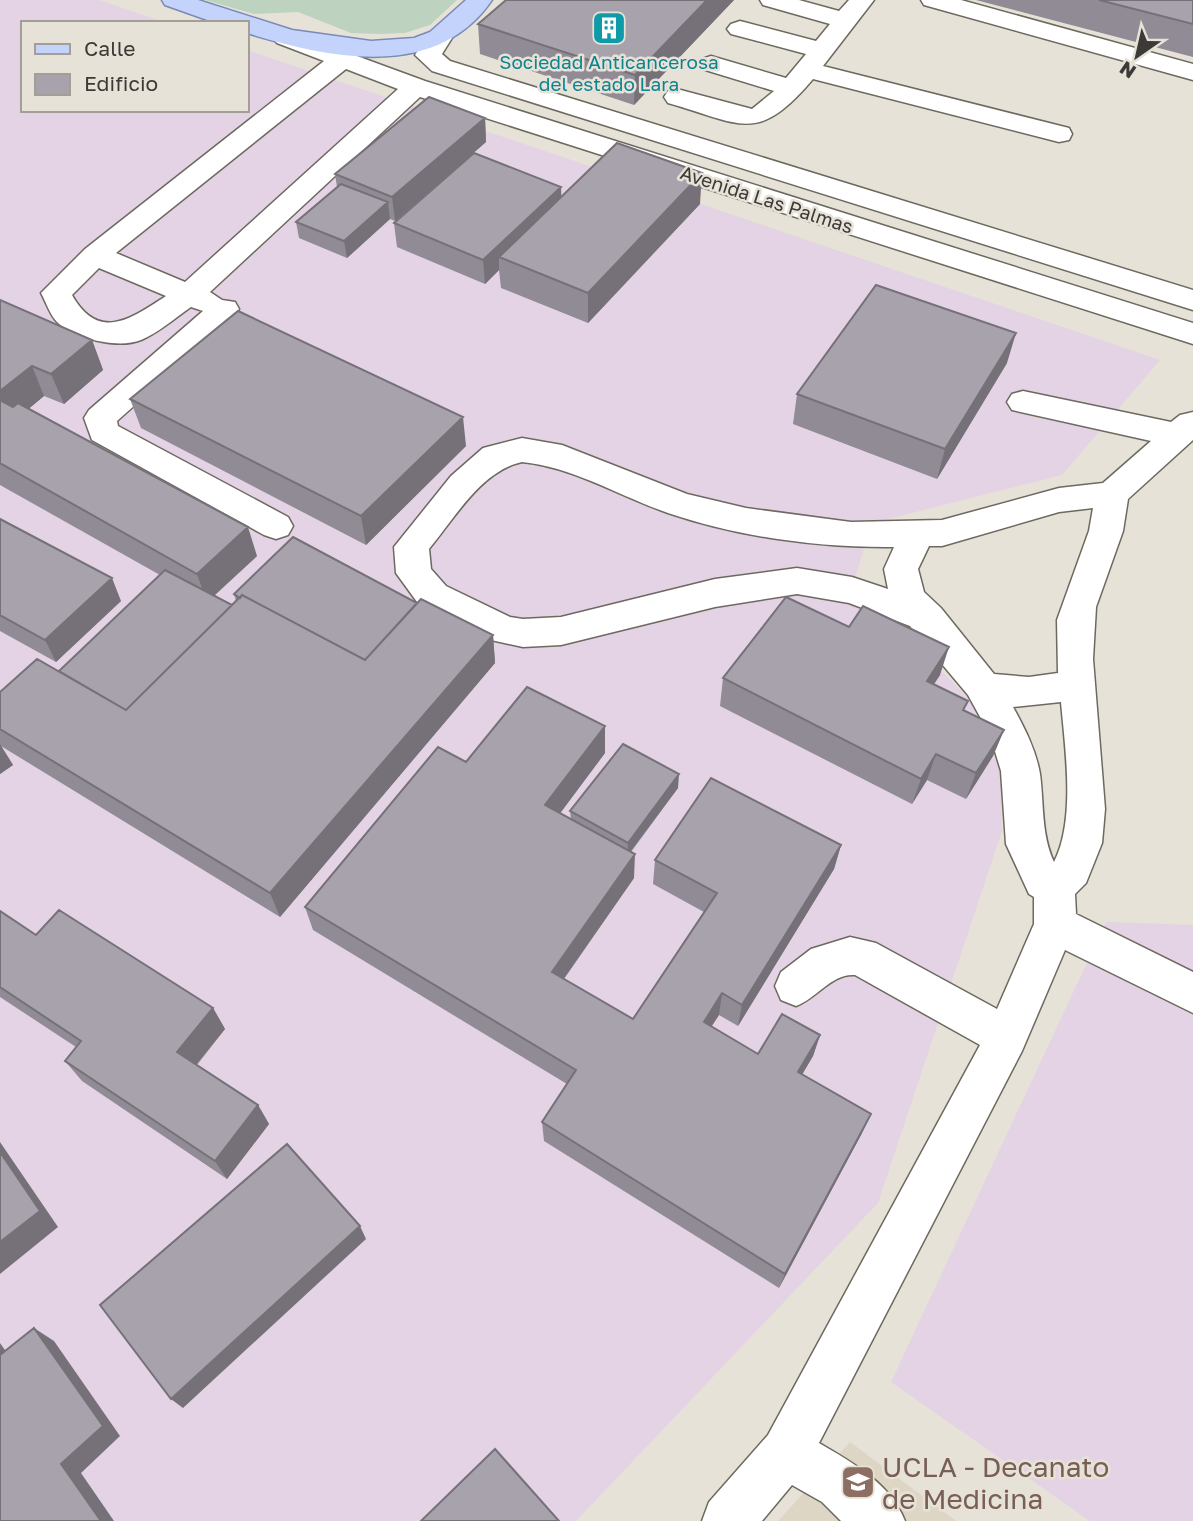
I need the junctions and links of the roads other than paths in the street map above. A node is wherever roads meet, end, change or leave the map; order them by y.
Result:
1 (173, 0) edge
2 (480, 0) edge
3 (772, 0) edge
4 (862, 0) edge
5 (933, 0) edge
6 (843, 20) junction
7 (235, 21) edge
8 (248, 25) edge
9 (740, 29) dead end
10 (286, 38) junction
11 (439, 38) junction
12 (343, 60) junction
13 (711, 64) dead end
14 (807, 69) junction
15 (1193, 72) edge
16 (416, 87) junction
17 (677, 97) dead end
18 (1059, 134) dead end
19 (95, 255) junction
20 (190, 294) junction
21 (1193, 300) edge
22 (224, 309) junction
23 (254, 322) edge
24 (1193, 334) edge
25 (1023, 402) dead end
26 (1185, 428) edge
27 (1112, 494) junction
28 (276, 526) dead end
29 (918, 534) junction
30 (928, 618) junction
31 (1077, 682) junction
32 (981, 685) junction
33 (1055, 906) junction
34 (796, 986) dead end
35 (1193, 993) edge
36 (1007, 1037) junction
37 (786, 1453) junction
38 (728, 1521) edge
39 (879, 1521) edge

1 - 7 main road
2 - 11 main road
3 - 6 street
4 - 6 street
5 - 15 street
6 - 14 street
8 - 10 main road
9 - 14 street
10 - 11 main road
10 - 12 street, Avenida Las Palmas
11 - 21 street, Avenida Las Palmas
12 - 16 street, Avenida Las Palmas
12 - 19 street
13 - 14 street
14 - 17 street
14 - 18 street
16 - 20 street
16 - 24 street, Avenida Las Palmas
19 - 20 street
19 - 20 street
20 - 22 street
22 - 23 street
22 - 28 street
25 - 26 street
26 - 27 street
27 - 29 street
27 - 31 street
29 - 30 street
29 - 30 street
30 - 32 street
31 - 32 street
31 - 33 street
32 - 33 street
33 - 35 street
33 - 36 street
34 - 36 street
36 - 37 street
37 - 38 street
37 - 39 street

